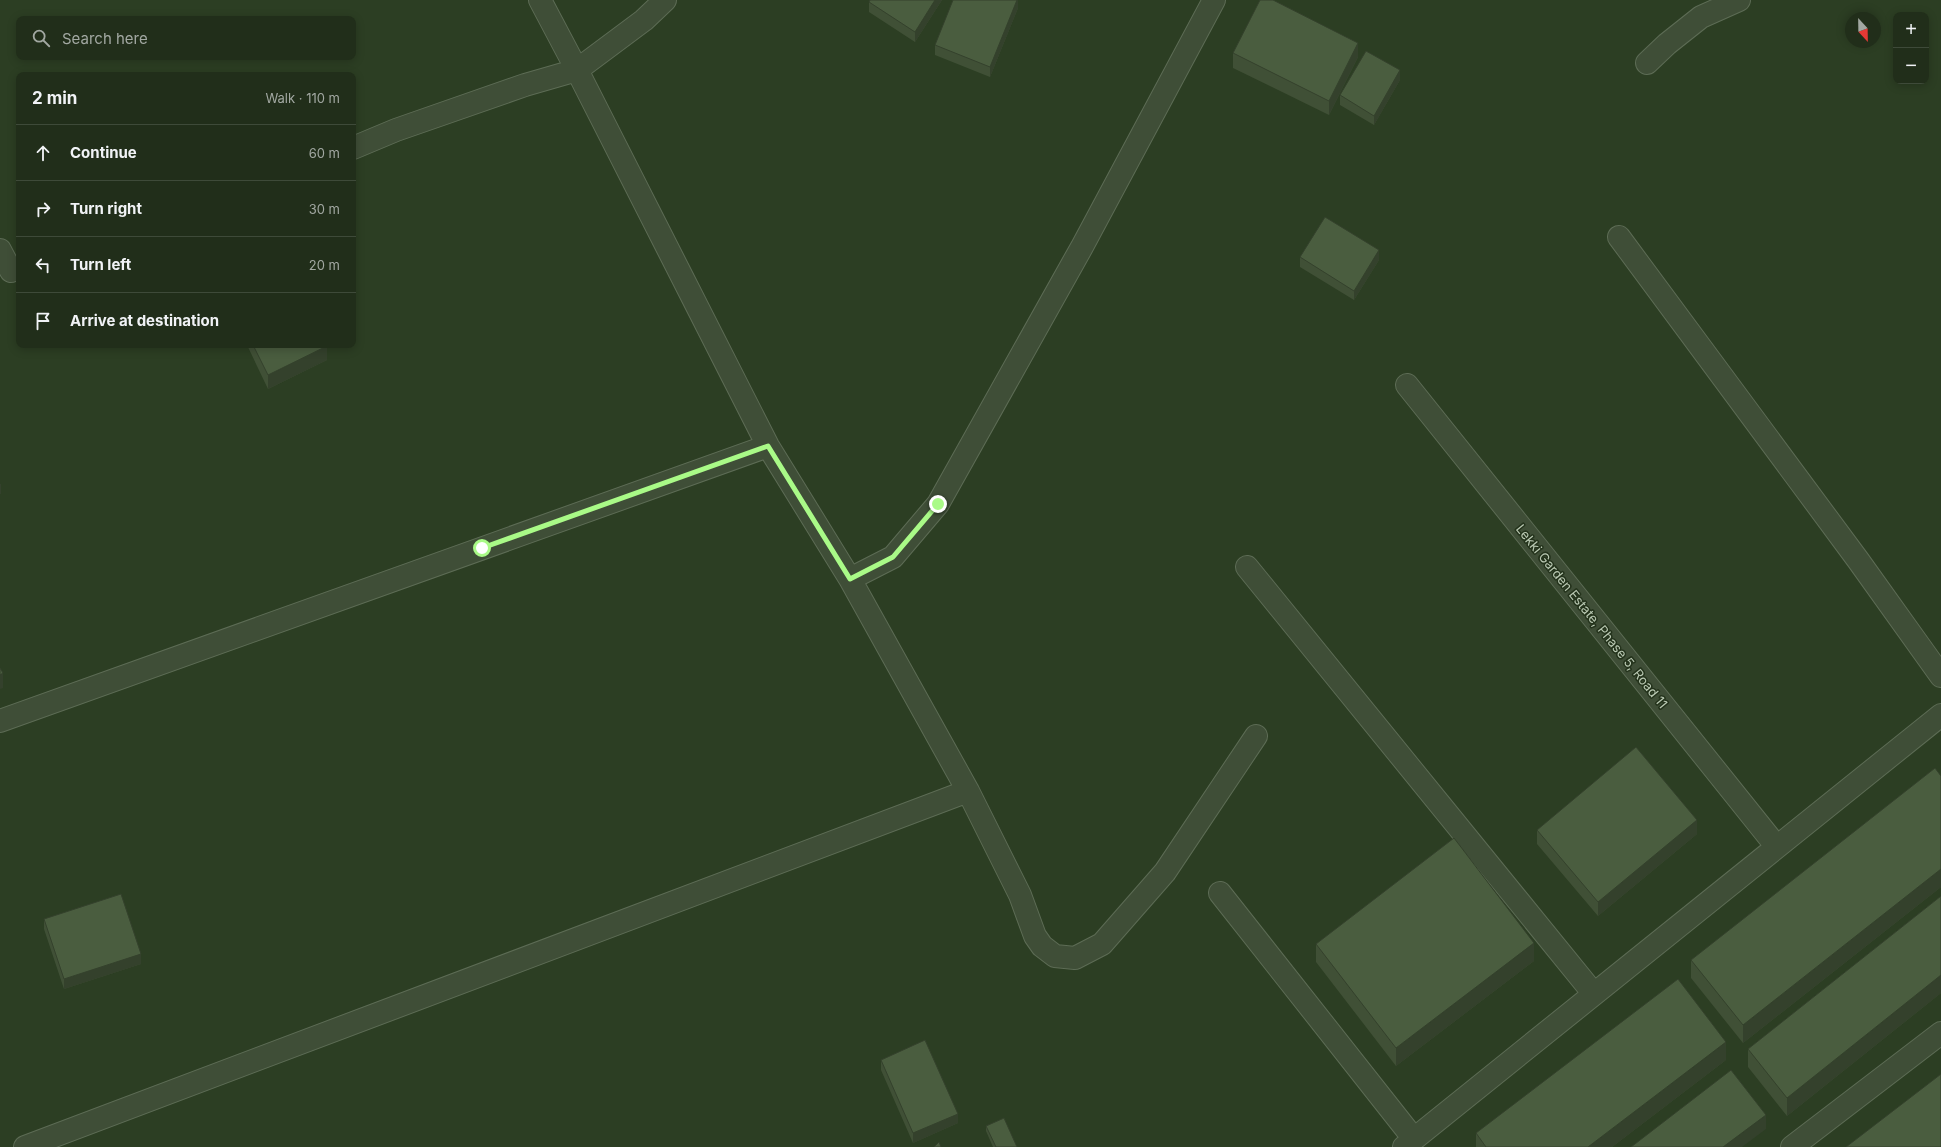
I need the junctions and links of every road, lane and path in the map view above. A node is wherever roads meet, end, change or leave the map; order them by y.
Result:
1 (540, 0) edge
2 (665, 0) edge
3 (1214, 0) edge
4 (1739, 0) edge
5 (1647, 63) dead end
6 (578, 70) junction
7 (356, 147) edge
8 (1619, 238) dead end
9 (0, 250) edge
10 (10, 272) edge
11 (1407, 385) dead end
12 (768, 446) junction
13 (1248, 567) dead end
14 (850, 579) junction
15 (1941, 676) edge
16 (1941, 715) edge
17 (0, 721) edge
18 (1256, 736) dead end
19 (968, 791) junction
20 (1777, 847) junction
21 (1220, 893) dead end
22 (1594, 994) junction
23 (1941, 1033) edge
24 (1409, 1143) edge
25 (25, 1147) edge
26 (1792, 1147) edge

1 - 6 street
2 - 6 street
3 - 14 street
4 - 5 street
6 - 7 street
6 - 12 street
8 - 15 street
9 - 10 street
11 - 20 street, Lekki Garden Estate, Phase 5, Road 11
12 - 14 street
12 - 17 street
13 - 22 street
14 - 19 street
16 - 20 street
18 - 19 street
19 - 25 street
20 - 22 street
21 - 24 street
22 - 24 street
23 - 26 street

